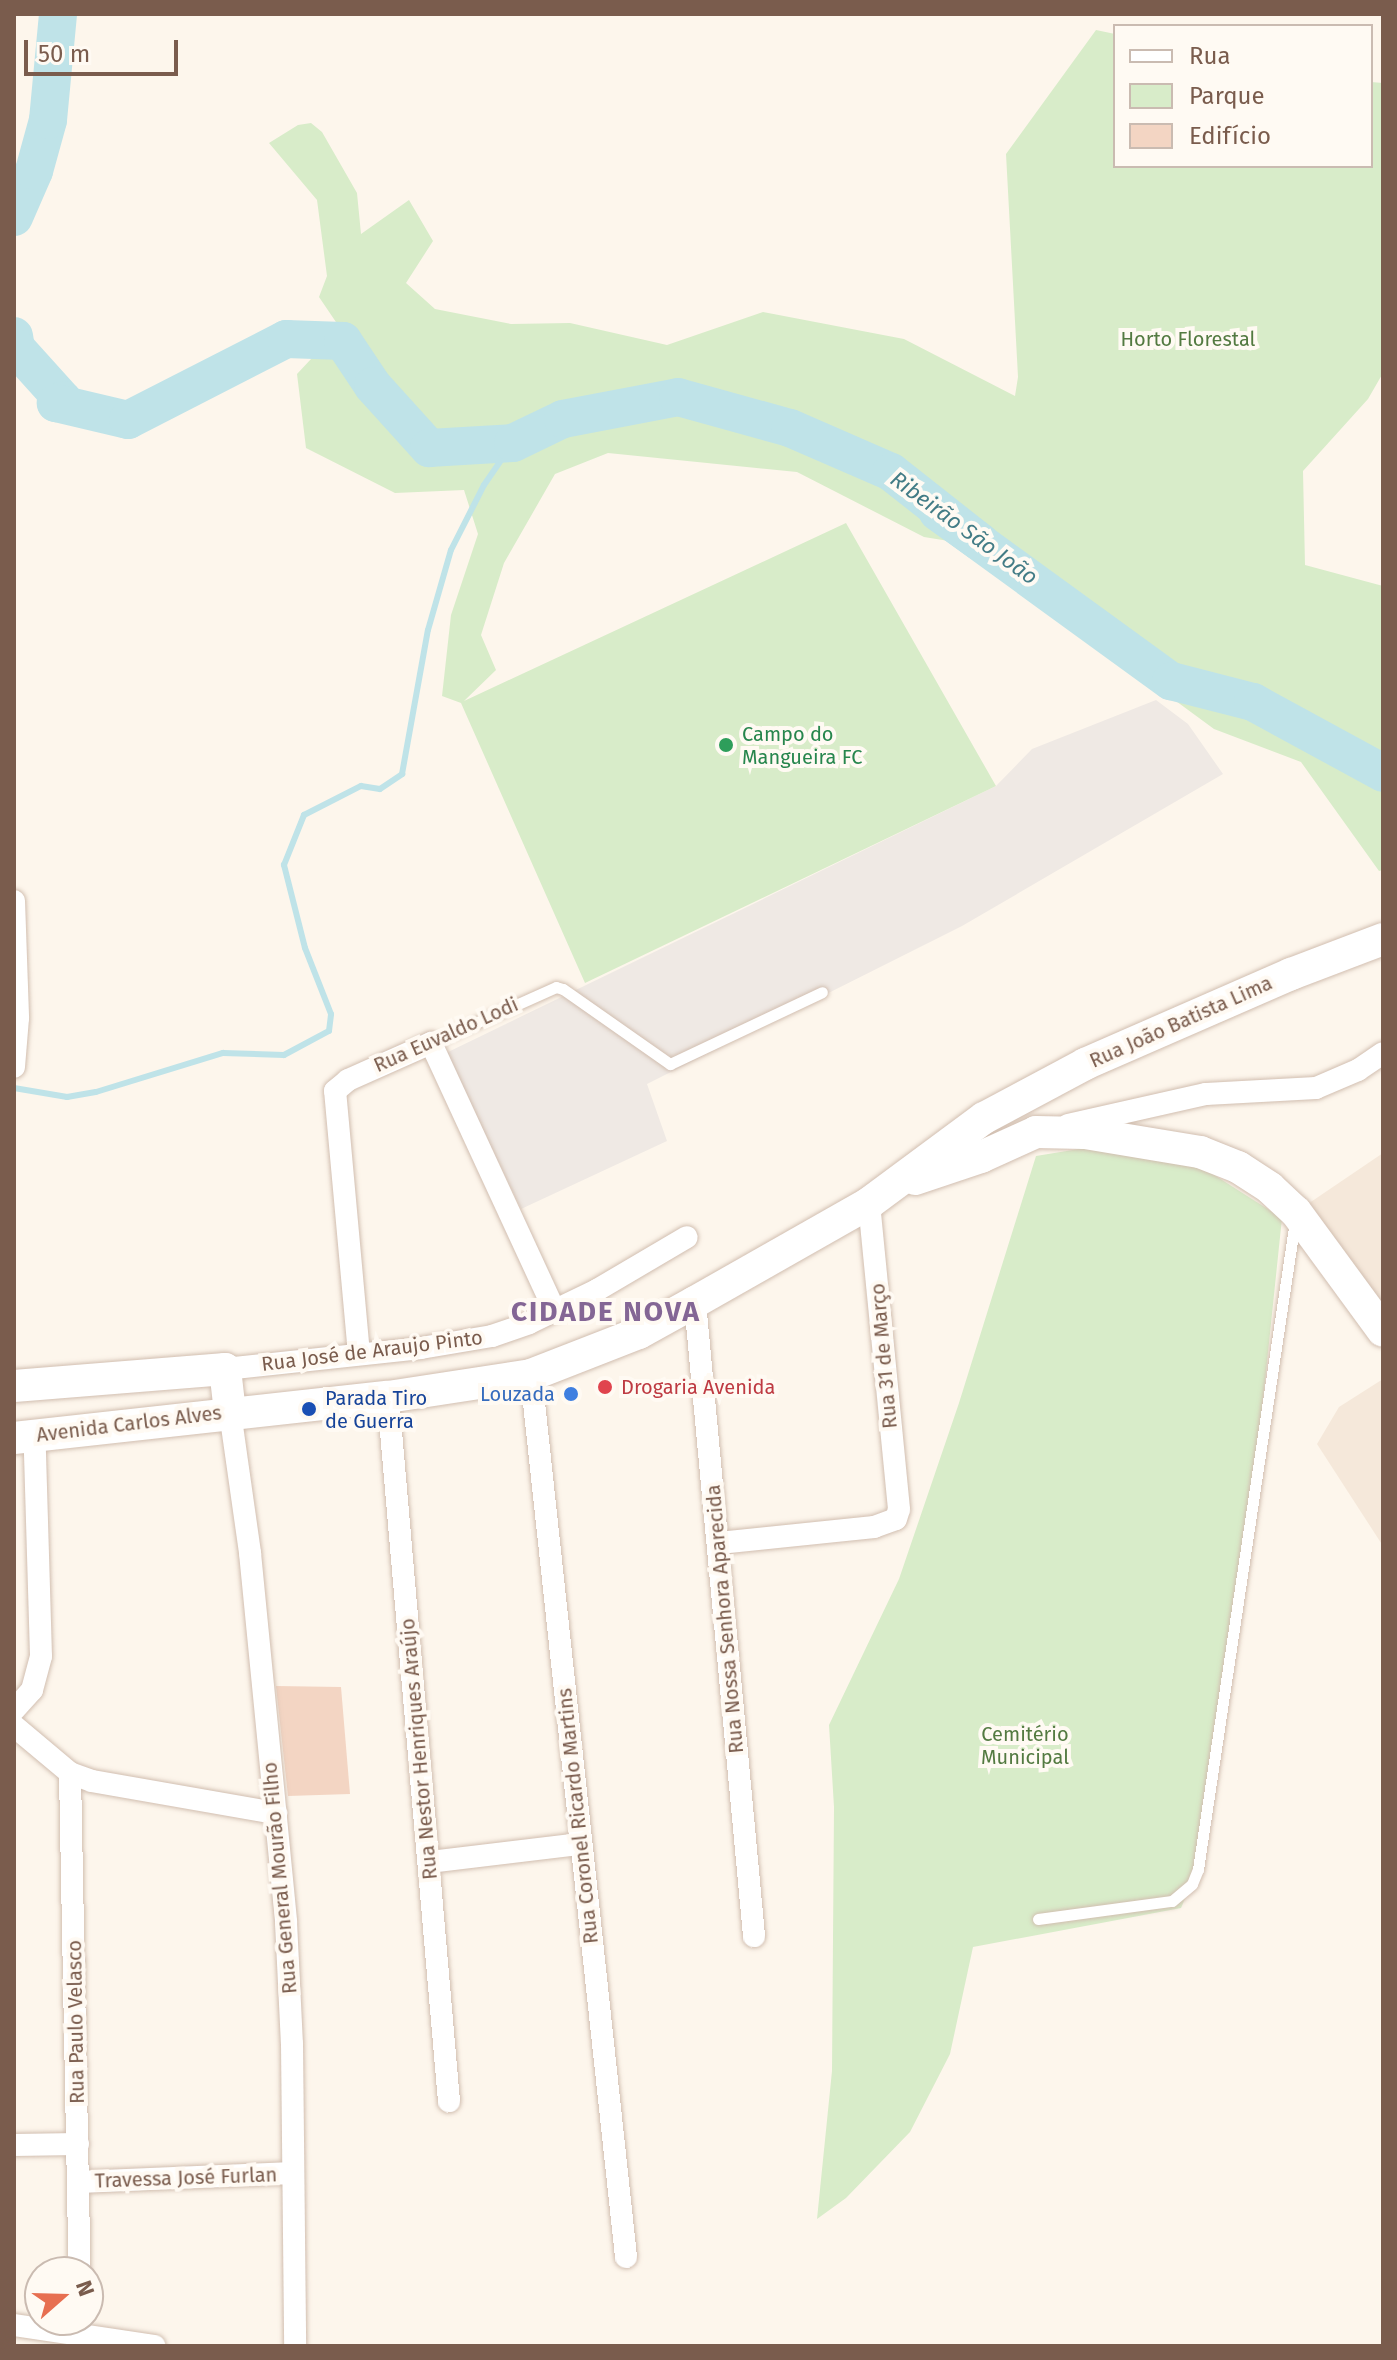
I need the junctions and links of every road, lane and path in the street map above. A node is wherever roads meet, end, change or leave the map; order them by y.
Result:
1 (14, 901) edge
2 (1383, 939) edge
3 (822, 992) dead end
4 (431, 1043) junction
5 (1383, 1053) edge
6 (14, 1067) edge
7 (1036, 1132) junction
8 (900, 1183) junction
9 (869, 1203) junction
10 (1296, 1212) junction
11 (687, 1237) dead end
12 (695, 1302) junction
13 (555, 1311) junction
14 (1383, 1331) edge
15 (359, 1354) junction
16 (225, 1369) junction
17 (531, 1375) junction
18 (14, 1386) edge
19 (388, 1397) junction
20 (230, 1412) junction
21 (21, 1448) edge
22 (719, 1543) junction
23 (14, 1710) edge
24 (14, 1726) edge
25 (70, 1773) junction
26 (276, 1813) junction
27 (580, 1844) junction
28 (429, 1862) junction
29 (1038, 1919) dead end
30 (754, 1936) dead end
31 (449, 2101) dead end
32 (78, 2144) junction
33 (14, 2145) edge
34 (293, 2173) junction
35 (79, 2182) junction
36 (80, 2256) edge
37 (626, 2257) dead end
38 (14, 2325) edge
39 (104, 2333) edge
40 (38, 2337) edge
41 (154, 2346) edge
42 (295, 2346) edge

1 - 6 street
2 - 8 main road, Rua João Batista Lima
3 - 4 lane, Rua Euvaldo Lodi
4 - 13 street
4 - 15 street, Rua Euvaldo Lodi
5 - 7 street
7 - 8 main road
7 - 10 main road
8 - 9 main road
9 - 12 main road
9 - 22 street, Rua 31 de Março
10 - 14 main road
10 - 29 lane
11 - 13 street, Rua José de Araujo Pinto
12 - 17 main road
12 - 22 street, Rua Nossa Senhora Aparecida
13 - 15 street, Rua José de Araujo Pinto
15 - 16 street, Rua José de Araujo Pinto
16 - 18 main road
16 - 20 main road, Avenida Carlos Alves
17 - 19 main road
17 - 27 street, Rua Coronel Ricardo Martins
19 - 20 main road
19 - 28 street, Rua Nestor Henriques Araújo
20 - 21 main road, Avenida Carlos Alves
20 - 26 street, Rua General Mourão Filho
21 - 23 street
22 - 30 street, Rua Nossa Senhora Aparecida
24 - 25 street
25 - 26 street
25 - 32 street, Rua Paulo Velasco
26 - 34 street, Rua General Mourão Filho
27 - 28 street
27 - 37 street, Rua Coronel Ricardo Martins
28 - 31 street, Rua Nestor Henriques Araújo
32 - 33 street
32 - 35 street, Rua Paulo Velasco
34 - 35 street, Travessa José Furlan
34 - 42 street, Rua General Mourão Filho
35 - 36 street, Rua Paulo Velasco
38 - 40 street
39 - 41 street

